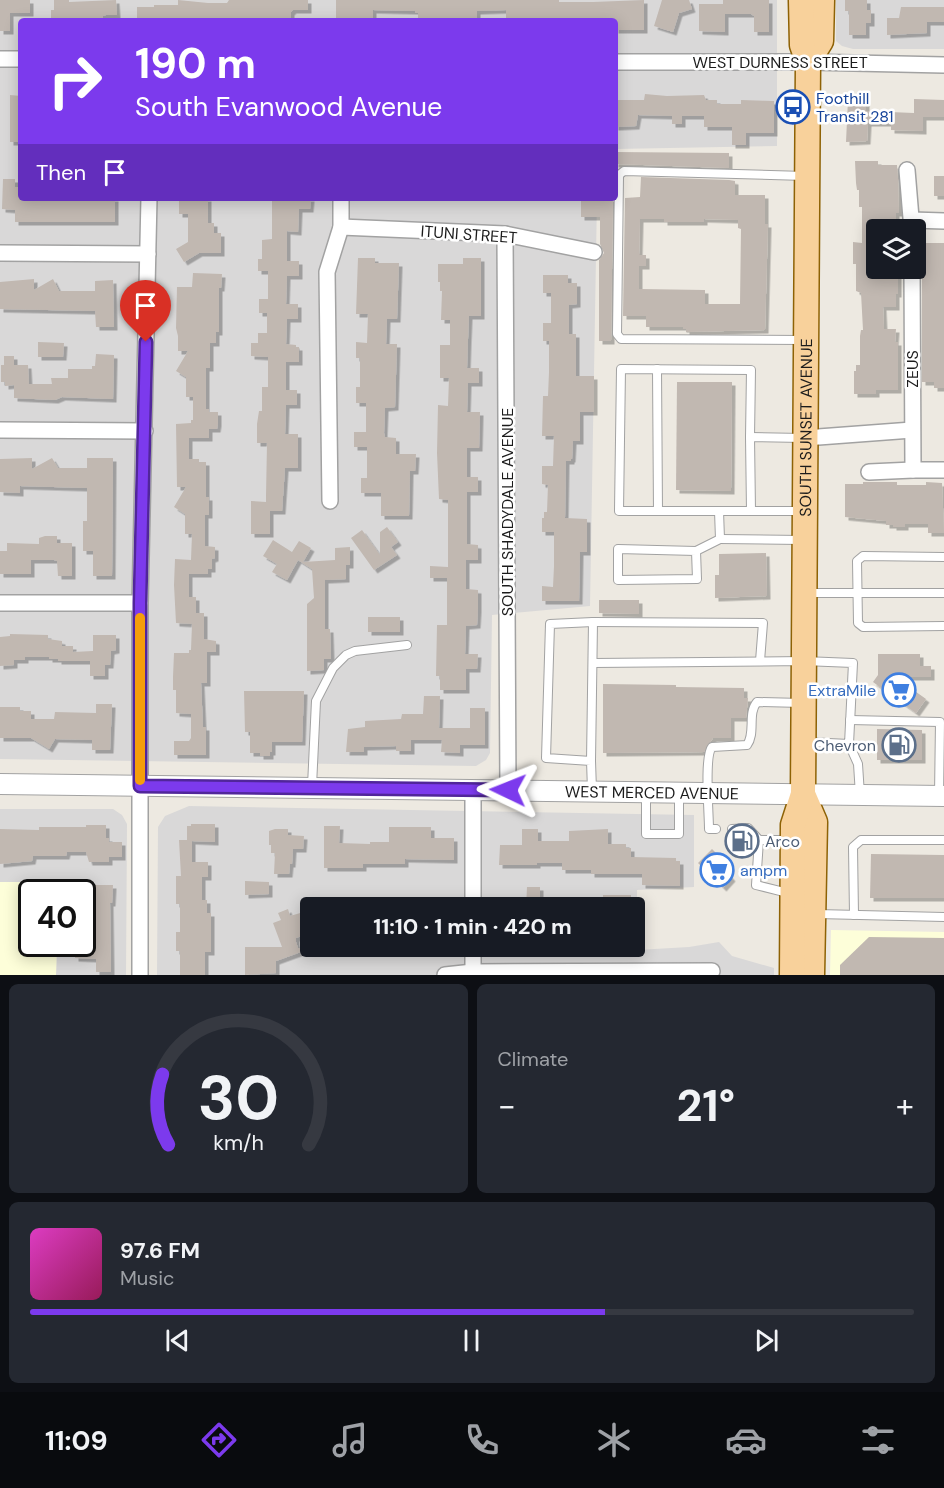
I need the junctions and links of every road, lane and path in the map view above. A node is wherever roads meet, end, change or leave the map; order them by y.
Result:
1 (801, 0) edge
2 (822, 0) edge
3 (0, 59) edge
4 (18, 59) edge
5 (618, 62) edge
6 (808, 62) junction
7 (944, 65) edge
8 (907, 170) dead end
9 (808, 176) junction
10 (149, 201) edge
11 (341, 201) edge
12 (911, 219) edge
13 (944, 221) edge
14 (926, 223) edge
15 (342, 227) junction
16 (505, 234) junction
17 (594, 252) dead end
18 (0, 253) edge
19 (148, 254) junction
20 (912, 279) edge
21 (806, 340) junction
22 (657, 369) junction
23 (0, 430) edge
24 (912, 430) junction
25 (145, 431) junction
26 (750, 437) junction
27 (805, 438) junction
28 (913, 470) junction
29 (944, 470) edge
30 (869, 472) dead end
31 (330, 501) dead end
32 (658, 511) junction
33 (719, 511) junction
34 (751, 511) junction
35 (804, 511) junction
36 (720, 539) junction
37 (804, 540) junction
38 (696, 551) junction
39 (944, 557) edge
40 (804, 593) junction
41 (857, 593) junction
42 (944, 593) edge
43 (0, 603) edge
44 (140, 603) junction
45 (593, 622) junction
46 (944, 626) edge
47 (407, 645) dead end
48 (760, 661) junction
49 (804, 661) junction
50 (593, 663) junction
51 (803, 703) junction
52 (850, 720) junction
53 (803, 741) junction
54 (849, 744) junction
55 (591, 760) junction
56 (0, 784) edge
57 (140, 786) junction
58 (312, 788) junction
59 (473, 789) junction
60 (508, 790) junction
61 (592, 791) junction
62 (646, 792) junction
63 (679, 792) junction
64 (709, 793) junction
65 (803, 794) junction
66 (860, 795) junction
67 (941, 796) edge
68 (716, 829) dead end
69 (732, 829) dead end
70 (759, 840) junction
71 (793, 840) junction
72 (944, 840) edge
73 (793, 894) junction
74 (473, 897) edge
75 (812, 914) junction
76 (854, 915) junction
77 (944, 917) edge
78 (473, 957) edge
79 (712, 971) dead end
80 (473, 974) edge
81 (140, 975) edge
82 (445, 975) edge
83 (792, 975) edge
84 (812, 975) edge

1 - 6 main road, SOUTH SUNSET AVENUE
2 - 6 main road, SOUTH SUNSET AVENUE
3 - 4 street
5 - 6 street, WEST DURNESS STREET
6 - 7 street, WEST DURNESS STREET
6 - 9 main road, SOUTH SUNSET AVENUE
8 - 12 street
9 - 21 main road, SOUTH SUNSET AVENUE
9 - 21 lane
10 - 19 street
11 - 15 street
13 - 14 street
15 - 16 street, ITUNI STREET
15 - 31 street
16 - 17 street, ITUNI STREET
16 - 60 street, SOUTH SHADYDALE AVENUE
18 - 19 street
19 - 25 street
20 - 24 street, ZEUS
21 - 27 main road, SOUTH SUNSET AVENUE
22 - 26 lane
22 - 32 lane
22 - 32 lane
23 - 25 street
24 - 27 street
24 - 28 street, ZEUS
25 - 44 street
26 - 27 lane
26 - 34 lane
27 - 35 main road, SOUTH SUNSET AVENUE
28 - 29 street
28 - 30 street
32 - 33 lane
33 - 34 lane
33 - 36 lane
34 - 35 lane
35 - 37 main road, SOUTH SUNSET AVENUE
36 - 37 lane
36 - 38 lane
37 - 40 main road, SOUTH SUNSET AVENUE
38 - 38 lane
39 - 41 lane
40 - 41 lane
40 - 49 main road, SOUTH SUNSET AVENUE
41 - 42 lane
41 - 46 lane
43 - 44 street
44 - 57 street
45 - 48 lane
45 - 50 lane
45 - 55 lane
47 - 58 lane
48 - 49 lane
48 - 50 lane
49 - 51 main road, SOUTH SUNSET AVENUE
49 - 52 lane
50 - 55 lane
51 - 53 main road, SOUTH SUNSET AVENUE
51 - 64 lane
52 - 54 lane
52 - 67 lane
53 - 54 lane
53 - 65 main road, SOUTH SUNSET AVENUE
54 - 66 lane
55 - 61 lane
56 - 57 street, WEST MERCED AVENUE
57 - 58 street, WEST MERCED AVENUE
57 - 81 street
58 - 59 street, WEST MERCED AVENUE
59 - 60 street, WEST MERCED AVENUE
59 - 74 street
60 - 61 street, WEST MERCED AVENUE
61 - 62 street, WEST MERCED AVENUE
62 - 63 street, WEST MERCED AVENUE
62 - 63 lane
63 - 64 street, WEST MERCED AVENUE
64 - 65 street, WEST MERCED AVENUE
64 - 68 lane
65 - 66 street, WEST MERCED AVENUE
65 - 71 main road, SOUTH SUNSET AVENUE
65 - 75 main road, SOUTH SUNSET AVENUE
66 - 67 street, WEST MERCED AVENUE
69 - 70 lane
70 - 71 lane
70 - 73 lane
71 - 73 main road, SOUTH SUNSET AVENUE
72 - 76 lane
73 - 83 main road, SOUTH SUNSET AVENUE
75 - 76 lane
75 - 84 main road, SOUTH SUNSET AVENUE
76 - 77 lane
78 - 80 street
79 - 80 street
80 - 82 street

